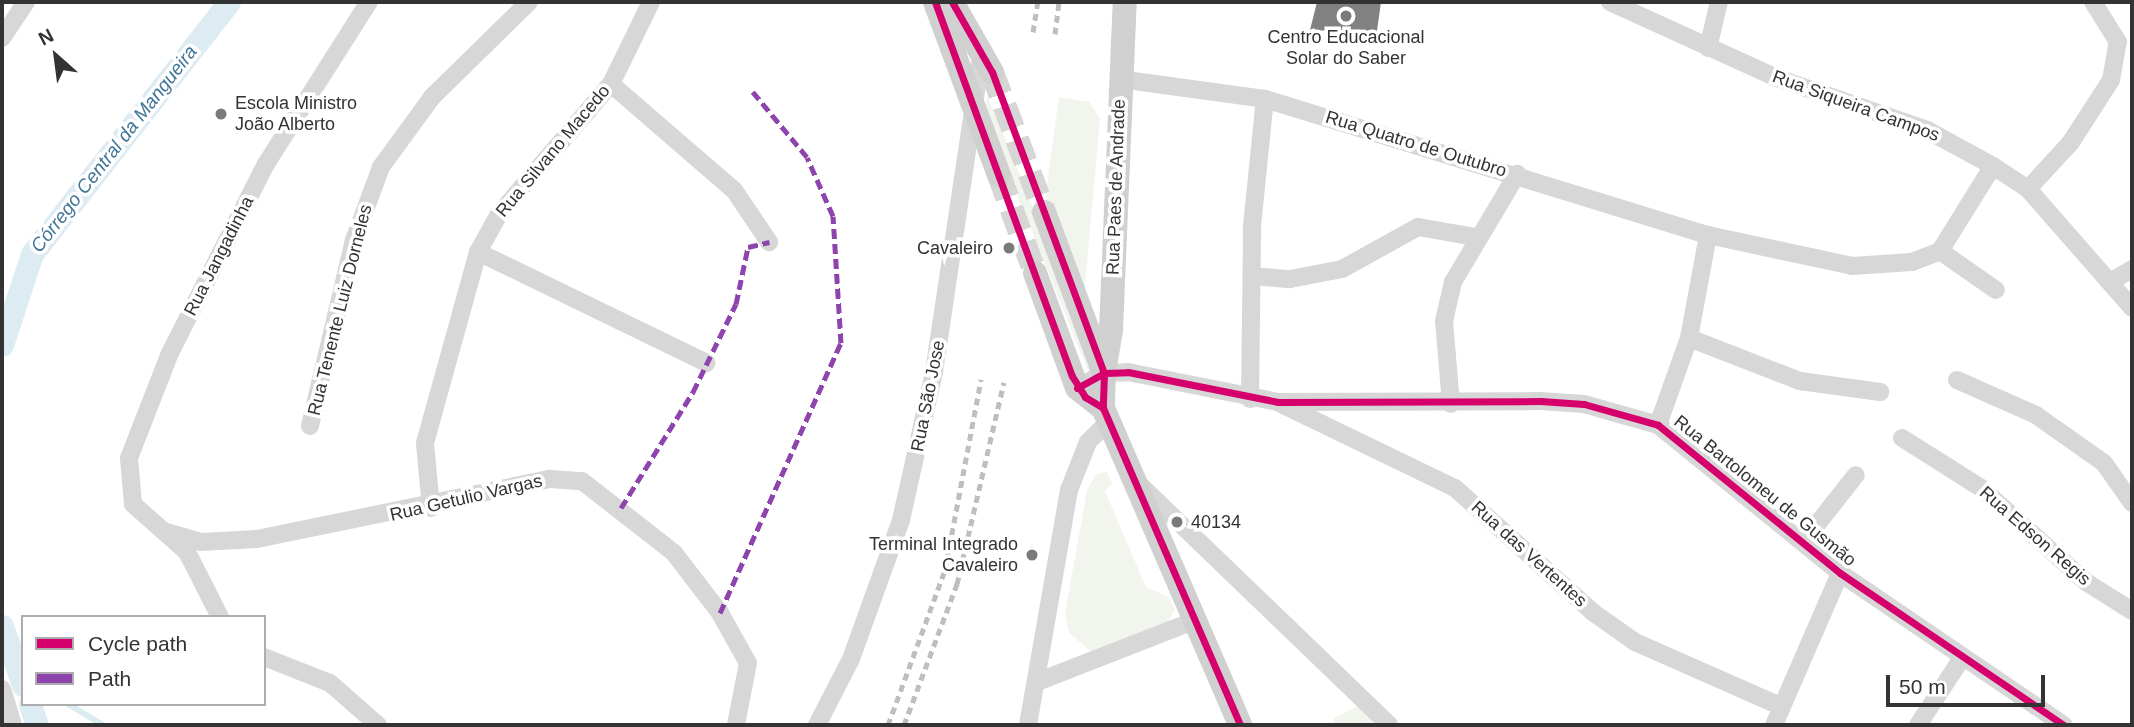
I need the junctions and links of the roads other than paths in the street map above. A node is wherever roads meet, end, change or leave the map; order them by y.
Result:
1 (26, 2) edge
2 (369, 2) edge
3 (529, 2) edge
4 (651, 2) edge
5 (935, 2) edge
6 (952, 2) edge
7 (1125, 2) edge
8 (1610, 2) edge
9 (1719, 2) edge
10 (2093, 2) edge
11 (2107, 2) edge
12 (2, 38) edge
13 (2118, 42) junction
14 (1708, 48) junction
15 (987, 62) joint
16 (1119, 79) junction
17 (611, 83) junction
18 (1265, 99) junction
19 (972, 100) junction
20 (1993, 166) junction
21 (1517, 174) junction
22 (999, 175) tunnel mouth
23 (2028, 188) junction
24 (1044, 212) tunnel mouth
25 (1707, 234) junction
26 (1476, 237) junction
27 (769, 242) dead end
28 (1940, 251) junction
29 (478, 252) junction
30 (2132, 269) edge
31 (1035, 273) tunnel mouth
32 (1253, 276) junction
33 (2112, 281) junction
34 (1996, 290) dead end
35 (2132, 308) edge
36 (1689, 338) junction
37 (707, 363) dead end
38 (1104, 373) junction
39 (1957, 380) dead end
40 (1077, 388) junction
41 (1880, 392) dead end
42 (1250, 399) junction
43 (1278, 402) junction
44 (1451, 404) junction
45 (1106, 415) junction
46 (1658, 425) junction
47 (310, 426) dead end
48 (1902, 438) dead end
49 (2104, 463) junction
50 (1856, 475) dead end
51 (1132, 478) junction
52 (2132, 482) edge
53 (2132, 503) edge
54 (431, 508) junction
55 (158, 528) junction
56 (1803, 542) junction
57 (1840, 573) junction
58 (2132, 611) edge
59 (219, 615) edge
60 (1196, 620) junction
61 (266, 658) edge
62 (1962, 658) junction
63 (1037, 682) junction
64 (2, 689) edge
65 (1780, 706) junction
66 (13, 725) edge
67 (378, 725) edge
68 (736, 725) edge
69 (817, 725) edge
70 (1028, 725) edge
71 (1240, 725) edge
72 (1389, 725) edge
73 (1774, 725) edge
74 (1918, 725) edge
75 (2064, 725) edge

1 - 12 street
2 - 55 street, Rua Jangadinha
3 - 47 street, Rua Tenente Luiz Dorneles
4 - 17 street, Rua Silvano Macedo
5 - 19 main road
6 - 15 main road
7 - 16 main road, Rua Paes de Andrade
8 - 14 street, Rua Siqueira Campos
9 - 14 street
10 - 13 street
11 - 13 street
13 - 23 street
14 - 20 street, Rua Siqueira Campos
15 - 19 street, Rua São Jose
16 - 18 street, Rua Quatro de Outubro
16 - 38 main road, Rua Paes de Andrade
17 - 27 street
17 - 29 street, Rua Silvano Macedo
18 - 21 street, Rua Quatro de Outubro
18 - 32 street
19 - 22 main road
19 - 69 street, Rua São Jose
20 - 23 street, Rua Siqueira Campos
20 - 28 street
21 - 25 street, Rua Quatro de Outubro
21 - 26 street
23 - 33 street, Rua Siqueira Campos
24 - 38 main road
25 - 28 street, Rua Quatro de Outubro
25 - 36 street
26 - 32 street
26 - 44 street
28 - 34 street
29 - 37 street
29 - 54 street, Rua Silvano Macedo
30 - 33 street
31 - 40 main road
32 - 42 street
33 - 35 street, Rua Siqueira Campos
36 - 41 street
36 - 46 street
38 - 40 street
38 - 42 street, Rua Bartolomeu de Gusmão
38 - 45 main road
39 - 49 street
40 - 45 main road
42 - 43 street, Rua Bartolomeu de Gusmão
43 - 44 street, Rua Bartolomeu de Gusmão
43 - 65 street, Rua das Vertentes
44 - 46 street, Rua Bartolomeu de Gusmão
45 - 51 main road
45 - 63 street
46 - 56 street, Rua Bartolomeu de Gusmão
48 - 58 street, Rua Edson Regis
49 - 52 street
49 - 53 street
50 - 56 street
51 - 60 main road
51 - 72 street
54 - 55 street, Rua Getulio Vargas
54 - 68 street, Rua Getulio Vargas
55 - 59 street, Rua Jangadinha
56 - 57 street, Rua Bartolomeu de Gusmão
57 - 62 street, Rua Bartolomeu de Gusmão
57 - 65 street
60 - 63 street
60 - 71 main road
61 - 67 street
62 - 74 street
62 - 75 street, Rua Bartolomeu de Gusmão
63 - 70 street
64 - 66 street
65 - 73 street

